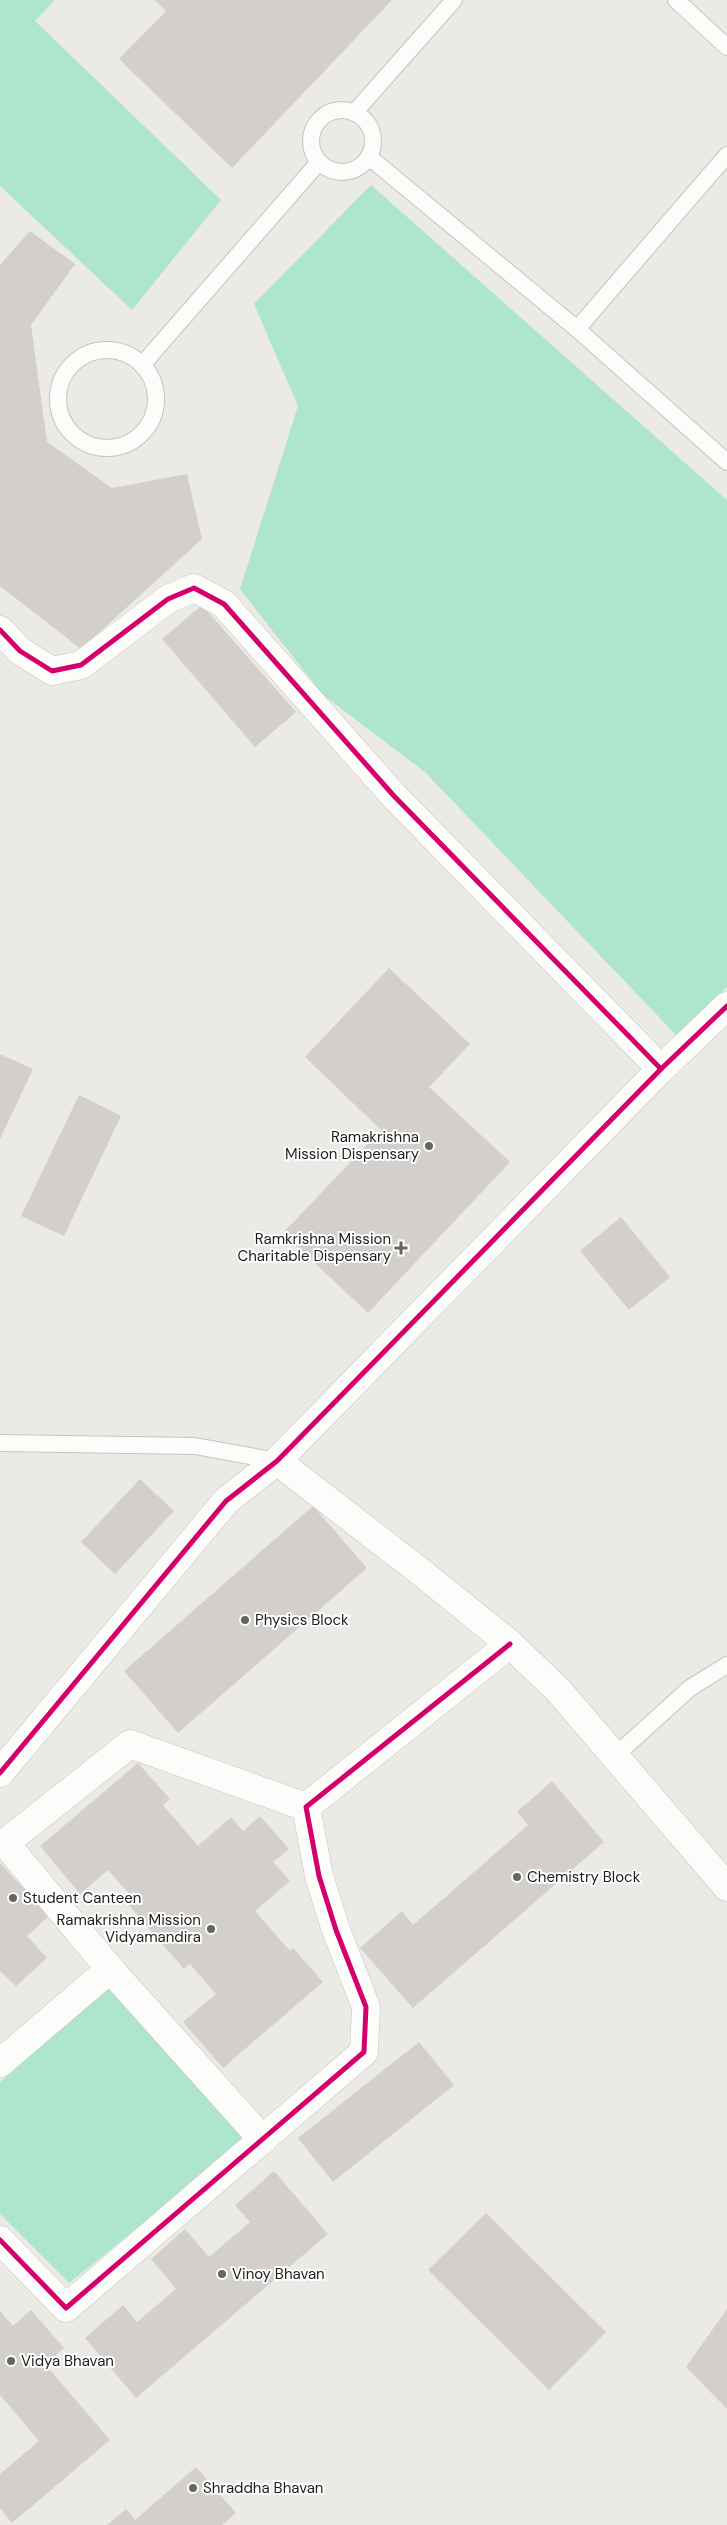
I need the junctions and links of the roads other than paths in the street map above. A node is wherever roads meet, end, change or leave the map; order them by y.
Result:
1 (454, 0) edge
2 (676, 0) edge
3 (727, 46) edge
4 (354, 113) junction
5 (727, 155) edge
6 (369, 156) junction
7 (319, 162) junction
8 (577, 329) junction
9 (142, 365) junction
10 (727, 462) edge
11 (0, 630) edge
12 (727, 1006) edge
13 (661, 1069) junction
14 (0, 1444) edge
15 (277, 1461) junction
16 (510, 1644) junction
17 (727, 1665) edge
18 (615, 1756) junction
19 (0, 1773) edge
20 (306, 1807) junction
21 (727, 1887) edge
22 (110, 1969) junction
23 (0, 2063) edge
24 (262, 2140) junction
25 (0, 2240) edge

1 - 4 lane
2 - 3 lane
4 - 6 lane
4 - 7 lane
5 - 8 lane
6 - 7 lane
6 - 8 lane
7 - 9 lane
8 - 10 lane
9 - 9 lane
11 - 13 street
12 - 13 street
13 - 15 street
14 - 15 lane
15 - 16 street
15 - 19 street
16 - 18 street
16 - 20 street
17 - 18 lane
18 - 21 street
20 - 22 street
20 - 24 street
22 - 23 street
22 - 24 street
24 - 25 street

